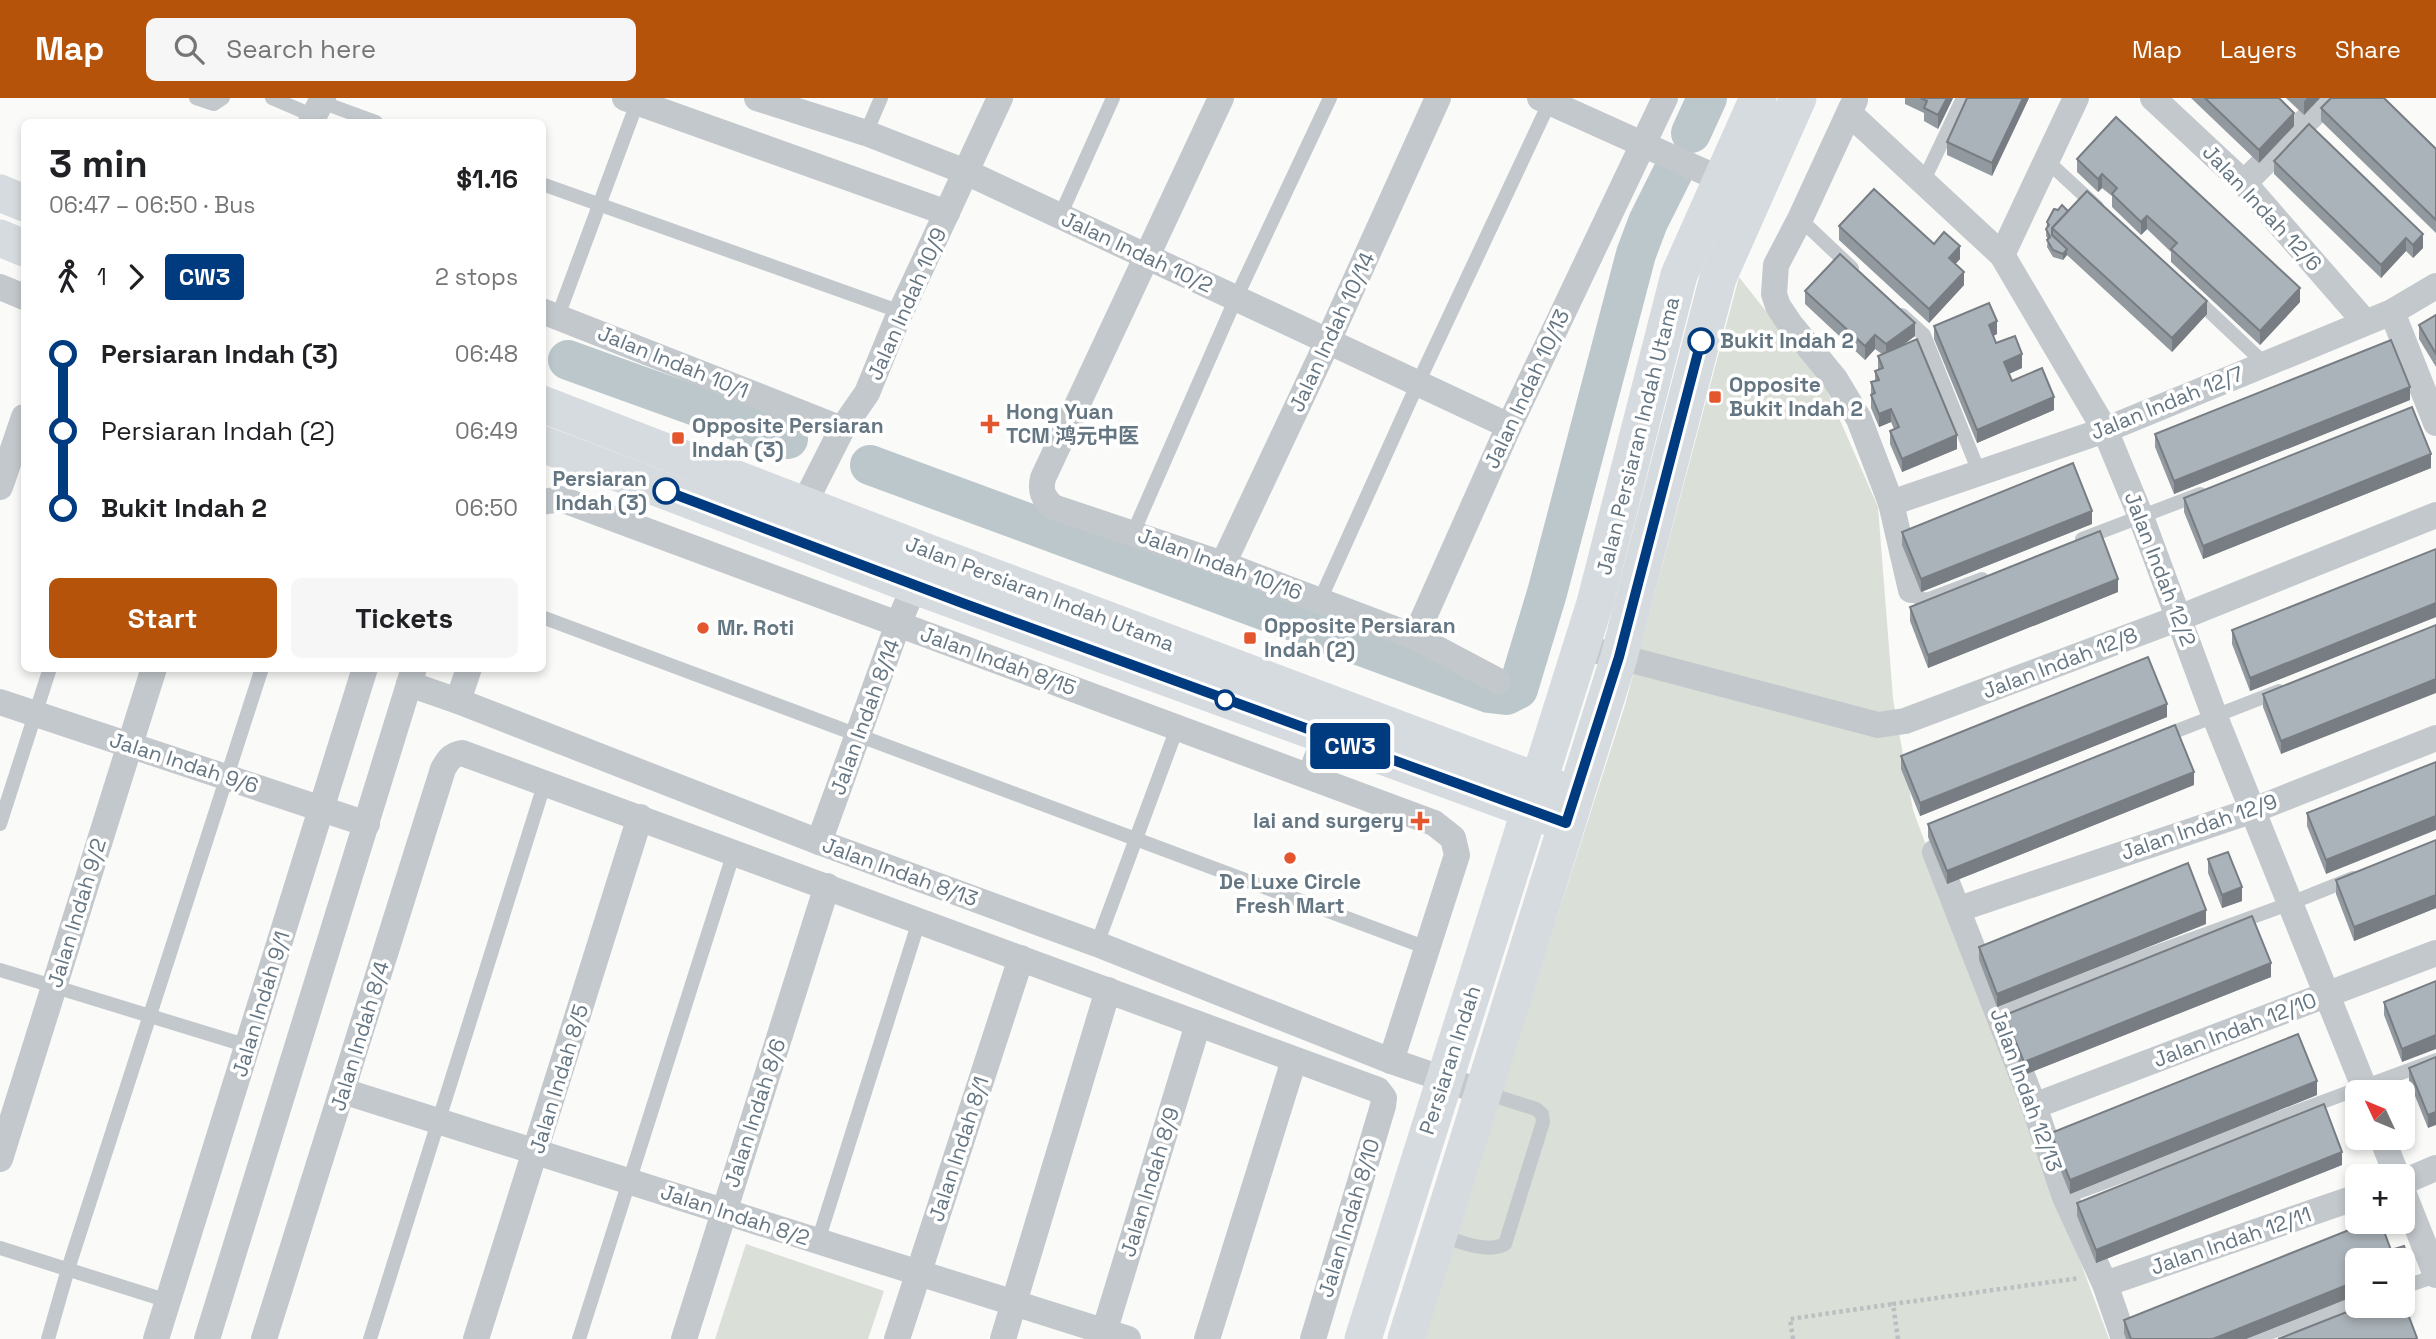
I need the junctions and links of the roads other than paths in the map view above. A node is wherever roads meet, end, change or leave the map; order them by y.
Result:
1 (196, 98) edge
2 (223, 98) edge
3 (272, 98) edge
4 (881, 98) edge
5 (1000, 98) edge
6 (1113, 98) edge
7 (1220, 98) edge
8 (1330, 98) edge
9 (1438, 98) edge
10 (1665, 98) edge
11 (1758, 98) edge
12 (1786, 98) edge
13 (1797, 98) edge
14 (1963, 98) edge
15 (2076, 98) edge
16 (2153, 98) edge
17 (2329, 98) edge
18 (764, 99) edge
19 (1547, 99) edge
20 (634, 100) edge
21 (1852, 105) edge
22 (317, 110) edge
23 (361, 119) edge
24 (866, 133) junction
25 (1643, 144) junction
26 (2046, 160) junction
27 (966, 172) junction
28 (1720, 179) junction
29 (1923, 183) junction
30 (2244, 183) junction
31 (546, 185) edge
32 (0, 193) edge
33 (21, 202) edge
34 (600, 205) junction
35 (947, 214) junction
36 (2106, 215) edge
37 (1060, 216) junction
38 (1800, 219) junction
39 (0, 237) edge
40 (21, 247) edge
41 (2002, 254) junction
42 (1147, 257) junction
43 (1718, 278) junction
44 (1867, 282) edge
45 (2436, 285) edge
46 (0, 287) edge
47 (2185, 289) edge
48 (21, 296) edge
49 (1236, 298) junction
50 (1895, 308) edge
51 (2392, 312) junction
52 (550, 313) edge
53 (903, 321) junction
54 (2365, 322) junction
55 (1328, 341) junction
56 (2264, 363) junction
57 (1418, 383) junction
58 (546, 406) edge
59 (2428, 410) edge
60 (546, 423) edge
61 (21, 426) edge
62 (1509, 426) junction
63 (842, 429) junction
64 (2105, 430) junction
65 (546, 445) edge
66 (646, 445) junction
67 (546, 461) edge
68 (1979, 472) junction
69 (641, 481) junction
70 (0, 486) edge
71 (2219, 486) edge
72 (552, 501) edge
73 (1892, 503) junction
74 (804, 504) junction
75 (2436, 516) edge
76 (2141, 517) junction
77 (1133, 533) junction
78 (2066, 546) edge
79 (929, 553) junction
80 (1223, 564) junction
81 (1991, 575) edge
82 (915, 586) junction
83 (1911, 590) joint
84 (1320, 600) junction
85 (2179, 618) junction
86 (546, 619) edge
87 (898, 624) junction
88 (1415, 636) junction
89 (1619, 657) junction
90 (1578, 660) junction
91 (49, 672) edge
92 (152, 672) edge
93 (261, 672) edge
94 (364, 672) edge
95 (468, 672) edge
96 (412, 676) edge
97 (1498, 681) dead end
98 (2293, 686) edge
99 (458, 701) junction
100 (0, 702) edge
101 (35, 714) junction
102 (2215, 717) junction
103 (1177, 727) junction
104 (1319, 735) junction
105 (859, 736) junction
106 (2436, 738) edge
107 (2152, 741) edge
108 (129, 745) junction
109 (1442, 762) junction
110 (1304, 775) junction
111 (227, 777) junction
112 (545, 782) junction
113 (1534, 796) junction
114 (322, 809) junction
115 (1571, 809) junction
116 (2254, 810) junction
117 (640, 817) junction
118 (0, 824) edge
119 (367, 824) junction
120 (1136, 839) junction
121 (1931, 840) edge
122 (819, 842) junction
123 (734, 852) junction
124 (2363, 874) edge
125 (827, 886) junction
126 (2291, 903) junction
127 (1959, 909) junction
128 (1497, 916) junction
129 (919, 921) junction
130 (1097, 944) junction
131 (1427, 948) junction
132 (2436, 953) edge
133 (1021, 958) junction
134 (0, 970) edge
135 (54, 987) junction
136 (1108, 990) junction
137 (2327, 995) junction
138 (1997, 1010) junction
139 (150, 1016) junction
140 (1198, 1024) junction
141 (248, 1046) junction
142 (1294, 1060) junction
143 (2436, 1060) edge
144 (1391, 1061) junction
145 (1444, 1080) junction
146 (2361, 1080) edge
147 (2389, 1080) edge
148 (343, 1091) junction
149 (1482, 1092) junction
150 (2345, 1097) edge
151 (2034, 1106) junction
152 (438, 1121) junction
153 (536, 1152) junction
154 (0, 1158) edge
155 (2436, 1168) edge
156 (2415, 1176) edge
157 (629, 1182) junction
158 (2066, 1197) junction
159 (2345, 1201) edge
160 (724, 1211) junction
161 (2415, 1222) edge
162 (1440, 1235) junction
163 (818, 1241) junction
164 (0, 1248) edge
165 (68, 1269) junction
166 (918, 1273) junction
167 (2436, 1275) edge
168 (2092, 1281) junction
169 (2415, 1283) edge
170 (168, 1301) junction
171 (1015, 1303) junction
172 (2345, 1307) edge
173 (1111, 1336) edge
174 (48, 1339) edge
175 (156, 1339) edge
176 (207, 1339) edge
177 (264, 1339) edge
178 (370, 1339) edge
179 (476, 1339) edge
180 (579, 1339) edge
181 (684, 1339) edge
182 (897, 1339) edge
183 (1003, 1339) edge
184 (1207, 1339) edge
185 (1313, 1339) edge
186 (1363, 1339) edge
187 (1406, 1339) edge
188 (2124, 1339) edge
189 (2252, 1339) edge

1 - 2 lane
3 - 22 lane
4 - 24 lane
5 - 27 street, Jalan Indah 10/9
6 - 37 lane
7 - 42 street
8 - 49 lane
9 - 55 street, Jalan Indah 10/14
10 - 25 street, Jalan Indah 10/13
11 - 28 main road, Jalan Persiaran Indah Utama
12 - 28 main road
13 - 43 main road, Jalan Persiaran Indah Utama
14 - 29 lane
15 - 26 street
16 - 30 street, Jalan Indah 12/6
17 - 30 street
18 - 24 street, Jalan Indah 10/2
19 - 25 street
19 - 57 lane
20 - 34 lane
20 - 35 street
21 - 29 street, Jalan Indah 12/2
21 - 38 street
22 - 23 lane
24 - 27 street, Jalan Indah 10/2
25 - 28 street
25 - 62 street, Jalan Indah 10/13
26 - 36 lane
26 - 41 street
27 - 35 street, Jalan Indah 10/9
27 - 37 street, Jalan Indah 10/2
28 - 43 main road
28 - 90 main road, Jalan Persiaran Indah Utama
29 - 41 street, Jalan Indah 12/2
30 - 54 street, Jalan Indah 12/6
31 - 34 lane
32 - 33 main road
34 - 52 lane
34 - 53 lane
35 - 53 street, Jalan Indah 10/9
37 - 42 street, Jalan Indah 10/2
38 - 44 lane
38 - 73 street
39 - 40 main road
41 - 64 street, Jalan Indah 12/2
42 - 49 street, Jalan Indah 10/2
42 - 77 street, Jalan Indah 10/16
43 - 89 main road, Jalan Persiaran Indah Utama
45 - 51 street, Jalan Indah 12/7
46 - 48 street
47 - 56 lane
49 - 55 street, Jalan Indah 10/2
49 - 77 lane
50 - 68 lane
51 - 54 street, Jalan Indah 12/7
51 - 59 street
52 - 63 street, Jalan Indah 10/1
53 - 63 street, Jalan Indah 10/9
54 - 56 street, Jalan Indah 12/7
55 - 57 street, Jalan Indah 10/2
55 - 80 street, Jalan Indah 10/14
56 - 64 street, Jalan Indah 12/7
57 - 62 street, Jalan Indah 10/2
57 - 84 lane
58 - 66 main road, Jalan Persiaran Indah Utama
60 - 66 main road
61 - 70 street
62 - 88 street, Jalan Indah 10/13
63 - 74 street, Jalan Indah 10/9
64 - 68 street, Jalan Indah 12/7
64 - 76 street, Jalan Indah 12/2
65 - 69 main road, Jalan Persiaran Indah Utama
66 - 74 main road, Jalan Persiaran Indah Utama
67 - 69 main road
68 - 73 street, Jalan Indah 12/7
69 - 82 main road, Jalan Persiaran Indah Utama
71 - 76 lane
72 - 87 street, Jalan Indah 8/15
73 - 83 street
74 - 79 main road, Jalan Persiaran Indah Utama
75 - 85 street, Jalan Indah 12/8
76 - 78 lane
76 - 85 street, Jalan Indah 12/2
77 - 80 street, Jalan Indah 10/16
79 - 82 street, Jalan Indah 8/14
79 - 109 main road, Jalan Persiaran Indah Utama
80 - 84 street, Jalan Indah 10/16
81 - 83 lane
82 - 87 street, Jalan Indah 8/14
82 - 104 main road, Jalan Persiaran Indah Utama
84 - 88 street, Jalan Indah 10/16
85 - 89 street, Jalan Indah 12/8
85 - 102 street, Jalan Indah 12/2
86 - 105 lane
87 - 103 street, Jalan Indah 8/15
87 - 105 street, Jalan Indah 8/14
88 - 97 street, Jalan Indah 10/16
89 - 90 street
89 - 115 main road, Jalan Persiaran Indah Utama
90 - 109 main road
90 - 113 main road, Jalan Persiaran Indah Utama
91 - 101 lane
92 - 108 street, Jalan Indah 9/2
93 - 111 lane
94 - 114 street, Jalan Indah 9/1
95 - 99 street
96 - 99 street, Jalan Indah 8/13
96 - 119 street
98 - 102 lane
99 - 122 street, Jalan Indah 8/13
100 - 101 street, Jalan Indah 9/6
101 - 108 street, Jalan Indah 9/6
101 - 118 lane
102 - 107 lane
102 - 116 street, Jalan Indah 12/2
103 - 110 street, Jalan Indah 8/15
103 - 120 lane
104 - 109 main road, Jalan Persiaran Indah Utama
104 - 110 lane
105 - 120 lane
105 - 122 street, Jalan Indah 8/14
106 - 116 street, Jalan Indah 12/9
108 - 111 street, Jalan Indah 9/6
108 - 135 street, Jalan Indah 9/2
109 - 113 main road, Jalan Persiaran Indah Utama
109 - 128 main road
110 - 131 street, Jalan Indah 8/15
111 - 114 street, Jalan Indah 9/6
111 - 139 lane
112 - 117 street
112 - 148 street, Jalan Indah 8/4
112 - 152 lane
113 - 115 main road, Jalan Persiaran Indah Utama
113 - 128 main road, Persiaran Indah
114 - 119 street, Jalan Indah 9/6
114 - 141 street, Jalan Indah 9/1
115 - 149 main road, Persiaran Indah
116 - 126 street, Jalan Indah 12/2
116 - 127 street, Jalan Indah 12/9
117 - 123 street
117 - 153 street, Jalan Indah 8/5
119 - 176 street
120 - 130 lane
120 - 131 lane
121 - 127 street, Jalan Indah 12/13
122 - 130 street, Jalan Indah 8/13
123 - 125 street
123 - 157 lane
124 - 126 lane
125 - 129 street
125 - 160 street, Jalan Indah 8/6
126 - 137 street, Jalan Indah 12/2
126 - 138 lane
127 - 138 street, Jalan Indah 12/13
128 - 145 main road, Persiaran Indah
129 - 133 street
129 - 163 lane
130 - 144 street, Jalan Indah 8/13
131 - 144 street
132 - 137 street, Jalan Indah 12/10
133 - 136 street
133 - 166 street, Jalan Indah 8/1
134 - 135 lane
135 - 139 lane
135 - 154 street, Jalan Indah 9/2
136 - 140 street
136 - 171 street
137 - 146 street, Jalan Indah 12/2
137 - 151 street, Jalan Indah 12/10
138 - 151 street, Jalan Indah 12/13
139 - 141 lane
139 - 165 lane
140 - 142 street
140 - 173 street, Jalan Indah 8/9
141 - 170 street, Jalan Indah 9/1
142 - 184 street
142 - 185 street, Jalan Indah 8/10
143 - 147 lane
144 - 145 street, Jalan Indah 8/13
145 - 149 street, Jalan Indah 8/13
145 - 186 main road, Persiaran Indah
148 - 152 street, Jalan Indah 8/2
148 - 177 street, Jalan Indah 8/4
149 - 162 main road, Persiaran Indah
149 - 162 lane
150 - 158 lane
151 - 158 street, Jalan Indah 12/13
152 - 153 street, Jalan Indah 8/2
152 - 178 lane
153 - 157 street, Jalan Indah 8/2
153 - 179 street, Jalan Indah 8/5
155 - 156 street
157 - 160 street, Jalan Indah 8/2
157 - 180 lane
158 - 168 street, Jalan Indah 12/13
159 - 168 street, Jalan Indah 12/11
160 - 163 street, Jalan Indah 8/2
160 - 181 street, Jalan Indah 8/6
161 - 167 street
162 - 187 main road, Persiaran Indah
163 - 166 street, Jalan Indah 8/2
164 - 165 lane
165 - 170 lane
165 - 174 lane
166 - 171 street, Jalan Indah 8/2
166 - 182 street, Jalan Indah 8/1
167 - 169 lane
168 - 188 street, Jalan Indah 12/13
170 - 175 street, Jalan Indah 9/1
171 - 173 street, Jalan Indah 8/2
171 - 183 street
172 - 189 lane

